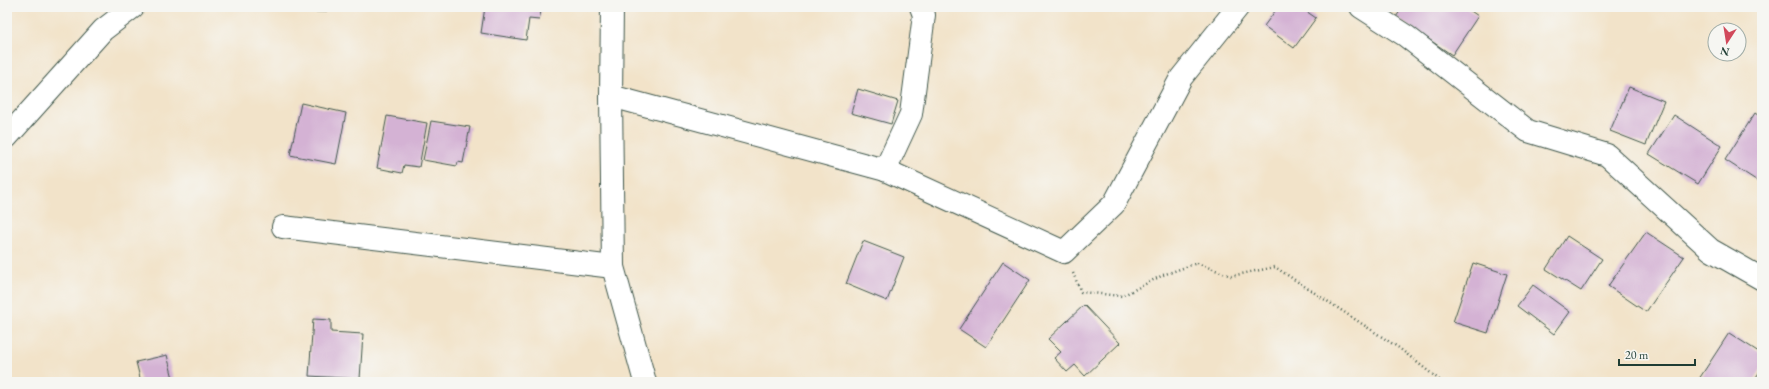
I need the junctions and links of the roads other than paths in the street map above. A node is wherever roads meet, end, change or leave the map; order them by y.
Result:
1 (133, 7) edge
2 (612, 7) edge
3 (922, 7) edge
4 (1238, 7) edge
5 (1361, 7) edge
6 (611, 96) junction
7 (7, 137) edge
8 (885, 170) junction
9 (283, 228) dead end
10 (613, 267) junction
11 (1762, 279) edge
12 (645, 382) edge

1 - 7 street
2 - 6 street
3 - 8 street
4 - 8 street
5 - 11 street
6 - 8 street
6 - 10 street
9 - 10 street
10 - 12 street

